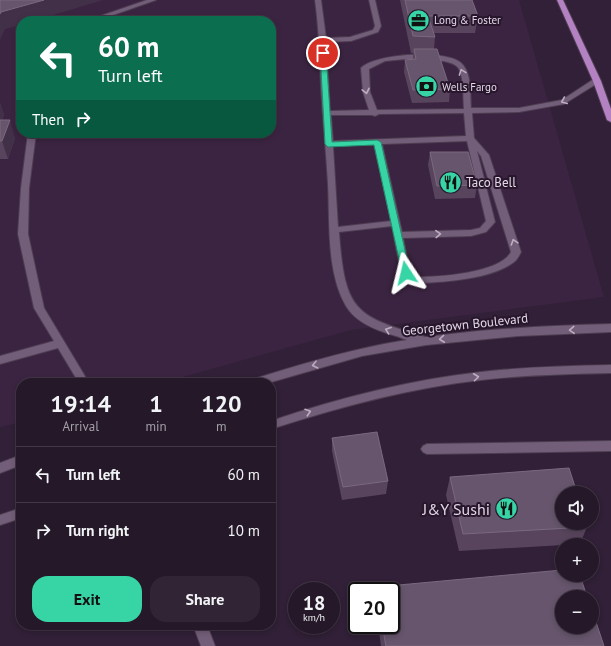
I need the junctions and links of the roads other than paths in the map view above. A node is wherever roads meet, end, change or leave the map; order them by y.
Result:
1 (153, 0) edge
2 (318, 0) edge
3 (372, 0) edge
4 (560, 0) edge
5 (104, 16) edge
6 (322, 40) junction
7 (597, 81) junction
8 (468, 110) junction
9 (326, 113) junction
10 (375, 114) junction
11 (611, 120) edge
12 (31, 138) edge
13 (470, 138) junction
14 (377, 142) junction
15 (328, 144) junction
16 (396, 223) junction
17 (334, 230) junction
18 (399, 235) junction
19 (611, 328) edge
20 (425, 341) junction
21 (61, 343) junction
22 (0, 360) edge
23 (611, 369) edge
24 (81, 378) edge
25 (271, 378) edge
26 (276, 423) edge
27 (611, 446) edge
28 (427, 449) dead end
29 (16, 462) edge
30 (0, 468) edge
31 (16, 515) edge
32 (0, 520) edge
33 (202, 630) edge
34 (208, 646) edge

1 - 5 street
2 - 6 street
3 - 6 street
4 - 7 main road
6 - 9 street
7 -> 8 street
7 - 11 main road
8 - 10 street
8 -> 10 street
8 - 13 street
9 - 10 street
9 - 15 street
12 - 21 street
13 - 14 street
18 -> 13 street
18 -> 13 street
14 - 15 street
14 - 16 street
15 - 17 street
16 - 17 street
16 - 18 street
20 -> 17 street
19 -> 20 street, Georgetown Boulevard
20 -> 25 street, Georgetown Boulevard
21 - 22 street
21 - 24 street
26 -> 23 street
27 - 28 street
29 - 30 street
31 - 32 street
33 - 34 street

